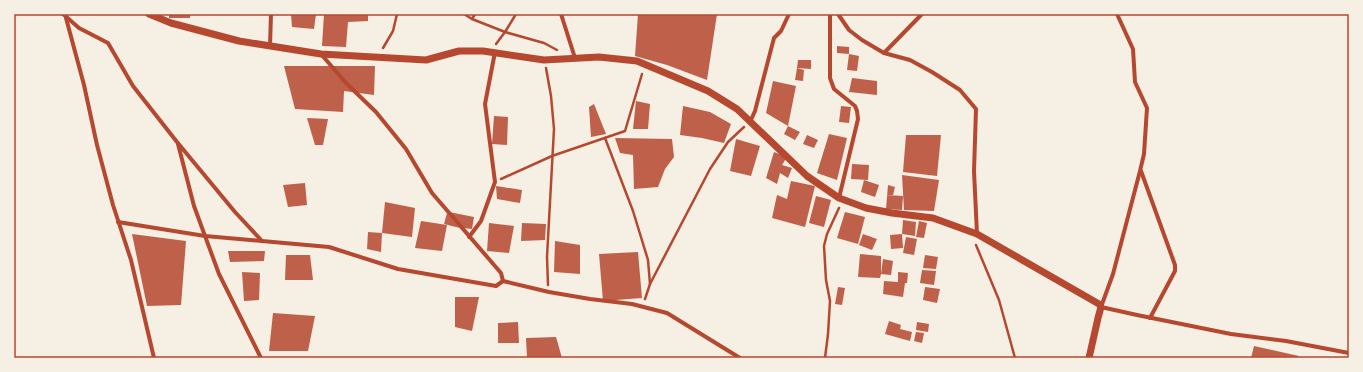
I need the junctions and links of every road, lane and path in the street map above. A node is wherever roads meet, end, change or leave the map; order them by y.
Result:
1 (149, 14) edge
2 (271, 14) edge
3 (397, 14) edge
4 (464, 14) edge
5 (475, 14) edge
6 (516, 14) edge
7 (561, 14) edge
8 (789, 14) edge
9 (830, 14) edge
10 (838, 14) edge
11 (922, 14) edge
12 (1117, 14) edge
13 (64, 16) edge
14 (167, 17) edge
15 (472, 19) junction
16 (505, 32) junction
17 (270, 46) junction
18 (493, 52) junction
19 (884, 53) junction
20 (321, 54) junction
21 (376, 58) junction
22 (575, 58) junction
23 (544, 60) junction
24 (645, 65) junction
25 (750, 122) junction
26 (605, 138) junction
27 (177, 142) junction
28 (552, 156) junction
29 (1140, 171) junction
30 (496, 182) junction
31 (841, 198) junction
32 (118, 222) junction
33 (974, 233) junction
34 (205, 236) junction
35 (470, 237) junction
36 (262, 241) junction
37 (503, 281) junction
38 (650, 284) junction
39 (549, 292) junction
40 (643, 307) junction
41 (1101, 307) junction
42 (1150, 318) junction
43 (1349, 353) edge
44 (154, 358) edge
45 (261, 358) edge
46 (740, 358) edge
47 (825, 358) edge
48 (1015, 358) edge
49 (1088, 358) edge

1 - 14 street
2 - 17 street
3 - 21 path
4 - 15 path
5 - 15 path
6 - 16 path
7 - 22 street
8 - 25 street
9 - 31 street
10 - 19 street
11 - 19 street
12 - 29 street
13 - 27 street
13 - 32 street
14 - 17 street
15 - 16 path
16 - 18 path
16 - 22 path
17 - 20 street
18 - 21 street
18 - 23 street
18 - 30 street
19 - 33 street
20 - 21 street
20 - 35 street
22 - 23 street
22 - 24 street
23 - 28 path
24 - 25 street
24 - 26 path
25 - 31 street
25 - 38 path
26 - 28 path
26 - 38 path
27 - 34 street
27 - 36 street
28 - 30 path
28 - 39 path
29 - 41 street
29 - 42 street
30 - 35 street
31 - 33 street
31 - 47 path
32 - 34 street
32 - 44 street
33 - 41 street
33 - 48 path
34 - 36 street
34 - 45 street
35 - 37 street
36 - 37 street
37 - 39 street
38 - 40 path
39 - 40 street
40 - 46 street
41 - 42 street
41 - 49 street
42 - 43 street

